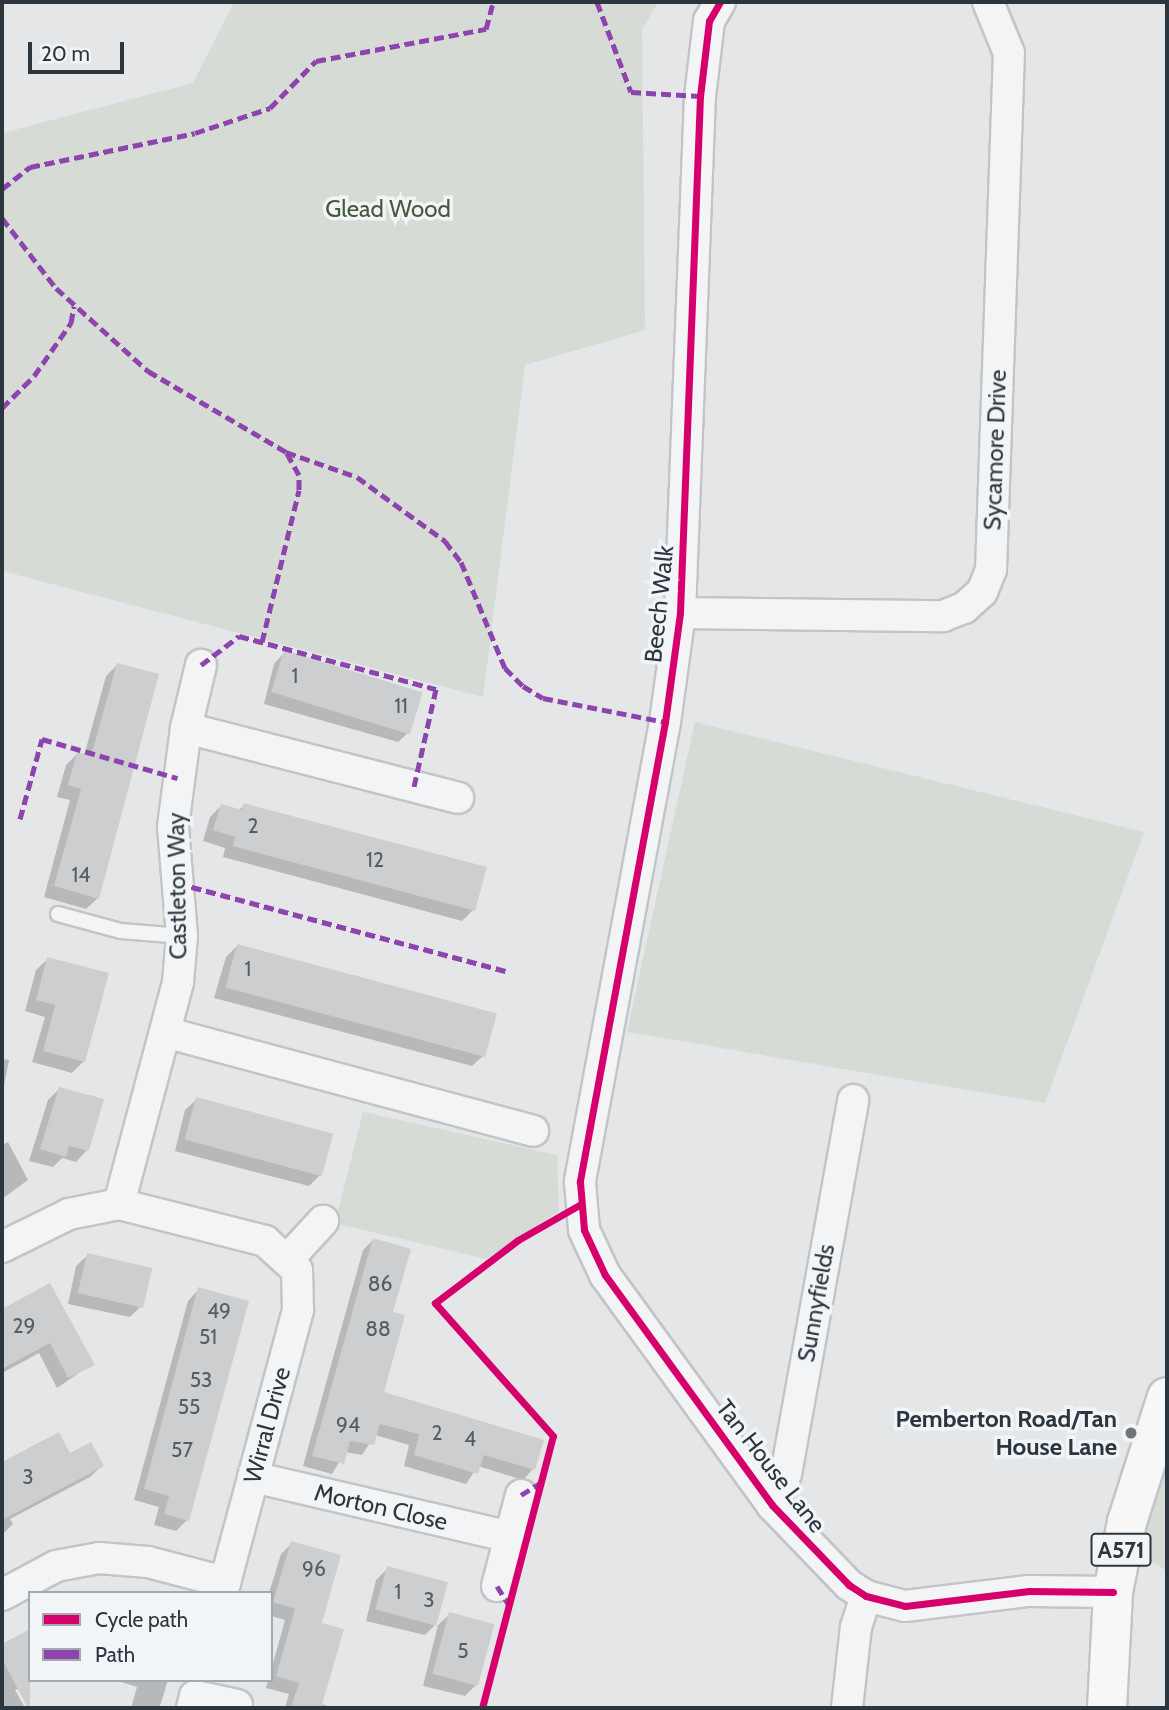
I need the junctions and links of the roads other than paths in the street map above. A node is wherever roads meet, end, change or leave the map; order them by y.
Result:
1 (720, 2) edge
2 (988, 2) edge
3 (680, 612) junction
4 (201, 665) dead end
5 (186, 728) junction
6 (458, 798) dead end
7 (58, 914) dead end
8 (182, 936) junction
9 (168, 1033) junction
10 (853, 1100) dead end
11 (533, 1131) dead end
12 (119, 1204) junction
13 (579, 1205) joint
14 (323, 1221) dead end
15 (2, 1247) edge
16 (288, 1259) junction
17 (1167, 1397) edge
18 (253, 1477) junction
19 (521, 1494) dead end
20 (772, 1505) junction
21 (510, 1537) junction
22 (498, 1586) dead end
23 (223, 1588) edge
24 (1113, 1592) junction
25 (2, 1595) edge
26 (866, 1595) junction
27 (195, 1695) edge
28 (237, 1705) dead end
29 (847, 1708) edge
30 (1107, 1708) edge

1 - 3 street, Beech Walk
2 - 3 street, Sycamore Drive
3 - 13 street, Beech Walk
4 - 5 street, Castleton Way
5 - 6 street
5 - 8 street, Castleton Way
7 - 8 lane
8 - 9 street, Castleton Way
9 - 11 street
9 - 12 street, Castleton Way
10 - 20 street, Sunnyfields
12 - 15 street
12 - 16 street
13 - 20 street, Tan House Lane
14 - 16 street
16 - 18 street, Wirral Drive
17 - 24 main road, A571
18 - 21 street, Morton Close
18 - 23 street, Wirral Drive
19 - 21 street
20 - 26 street, Tan House Lane
21 - 22 street
23 - 25 street
24 - 26 street, Tan House Lane
24 - 30 main road, A571
26 - 29 street
27 - 28 street

